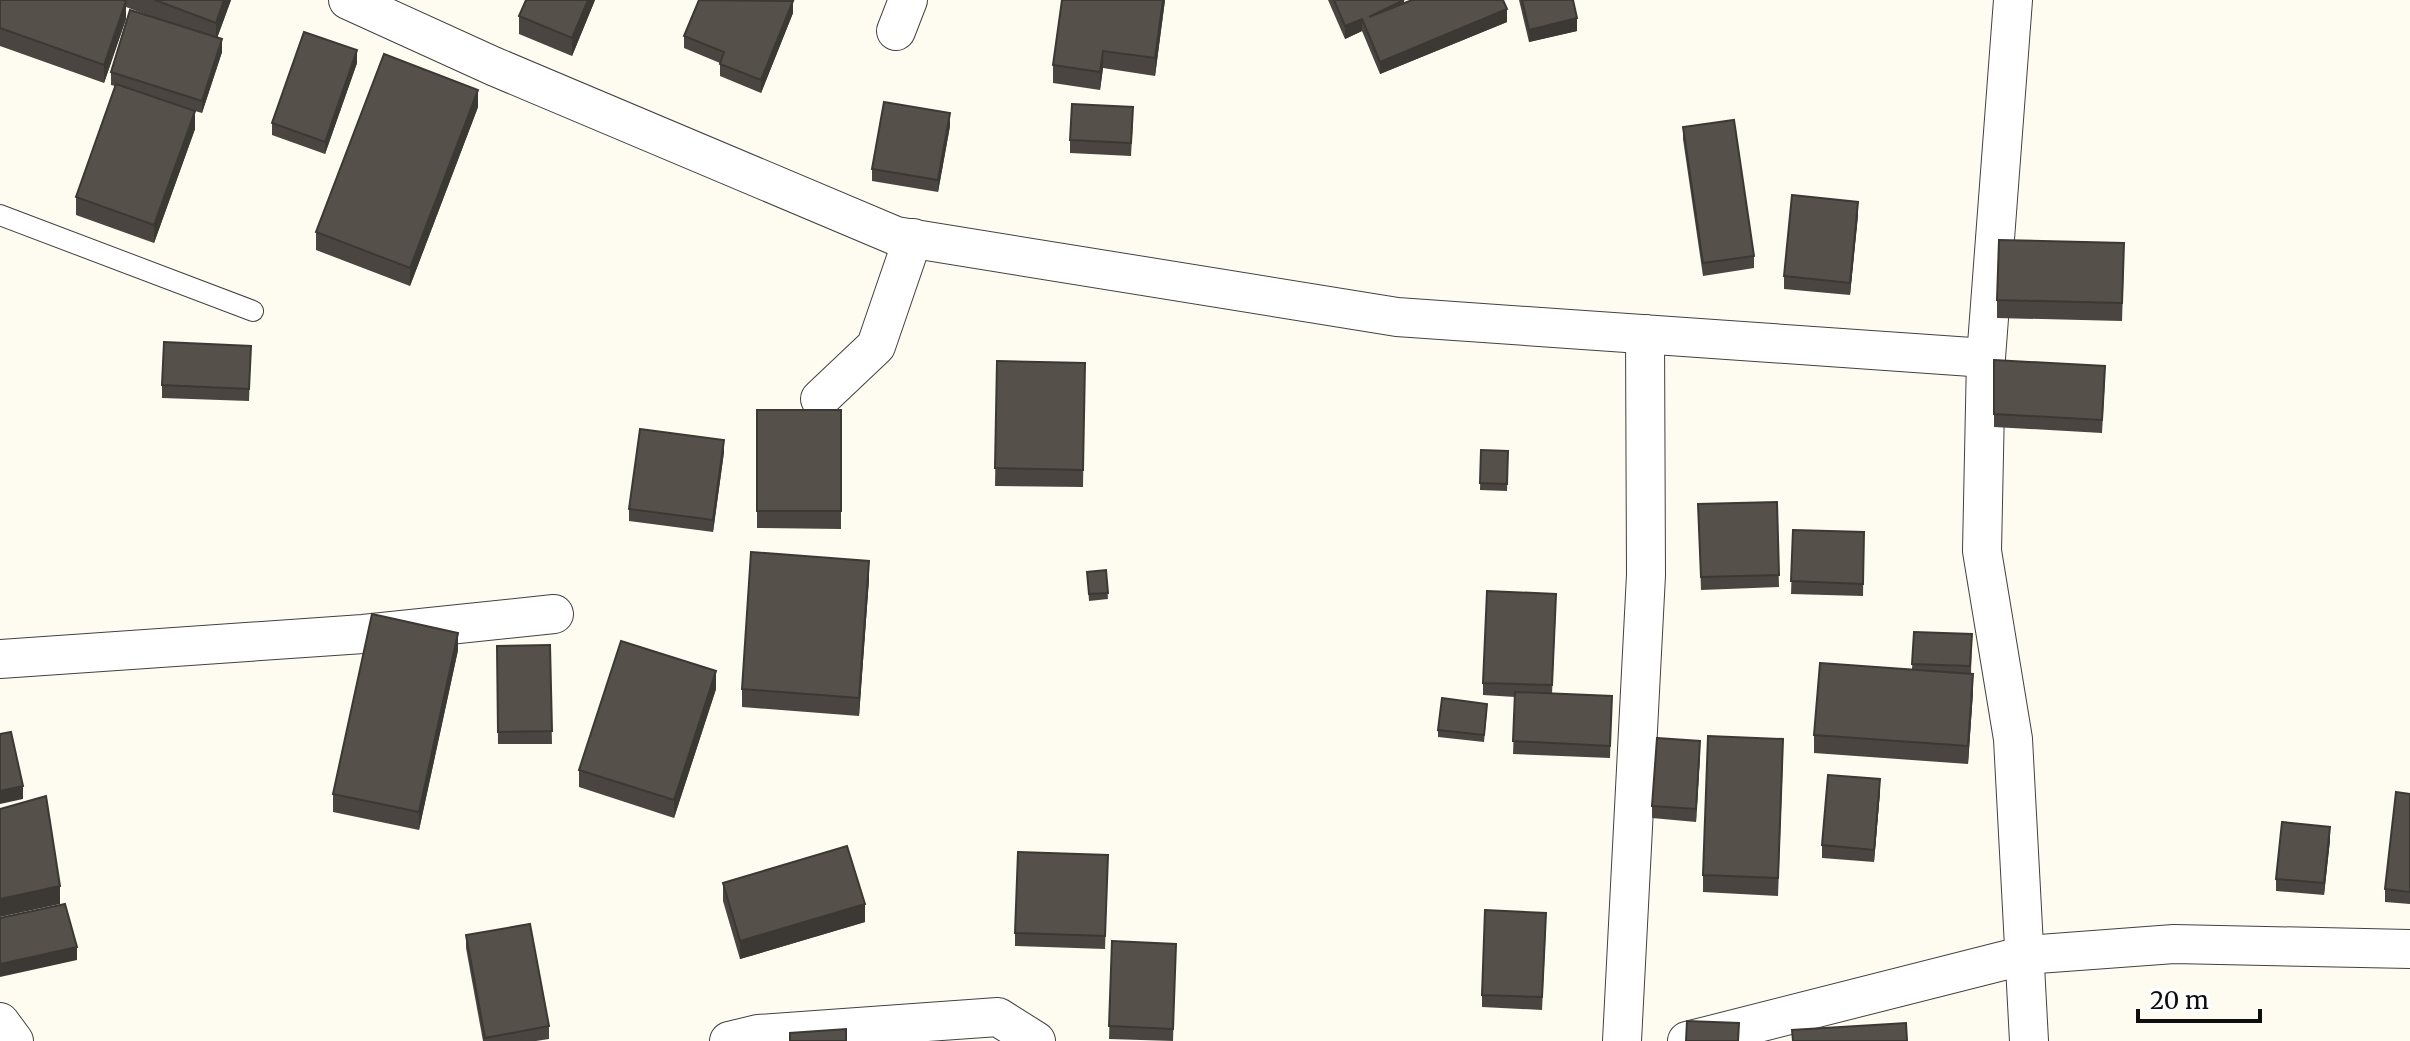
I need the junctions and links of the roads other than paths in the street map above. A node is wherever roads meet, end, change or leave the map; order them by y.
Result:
1 (348, 0) edge
2 (2013, 0) edge
3 (0, 215) edge
4 (913, 238) junction
5 (253, 311) dead end
6 (1645, 334) junction
7 (1986, 358) junction
8 (820, 399) dead end
9 (554, 614) dead end
10 (0, 659) edge
11 (2410, 949) edge
12 (2026, 955) junction
13 (0, 1022) edge
14 (999, 1029) edge
15 (14, 1041) edge
16 (729, 1041) edge
17 (1036, 1041) edge
18 (1622, 1041) edge
19 (1687, 1041) edge
20 (2029, 1041) edge

1 - 4 street
2 - 7 street
3 - 5 lane
4 - 6 street
4 - 8 street
6 - 7 street
6 - 18 street
7 - 12 street
9 - 10 street
11 - 12 street
12 - 19 street
12 - 20 street
13 - 15 street
14 - 16 street
14 - 17 street

